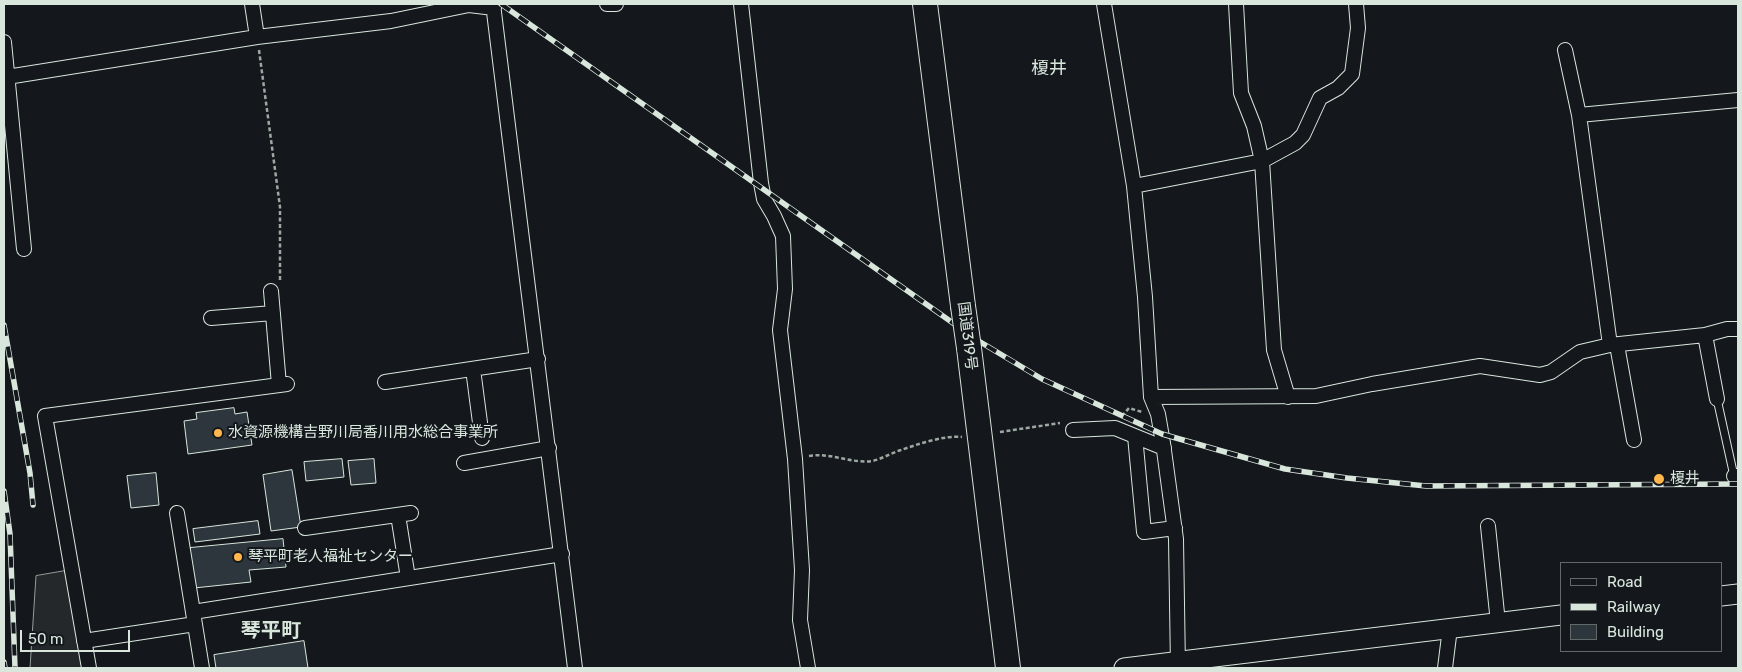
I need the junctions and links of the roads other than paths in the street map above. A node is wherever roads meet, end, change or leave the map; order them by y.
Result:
1 (252, 4) edge
2 (607, 4) edge
3 (616, 4) edge
4 (741, 4) edge
5 (926, 4) edge
6 (1104, 4) edge
7 (1236, 4) edge
8 (1356, 4) edge
9 (493, 6) edge
10 (257, 37) junction
11 (4, 42) edge
12 (1565, 50) dead end
13 (7, 77) junction
14 (1738, 100) edge
15 (1579, 115) junction
16 (1262, 161) junction
17 (1134, 186) junction
18 (24, 249) dead end
19 (276, 286) road end
20 (273, 313) junction
21 (211, 318) dead end
22 (1738, 329) edge
23 (1705, 335) junction
24 (1613, 345) junction
25 (538, 359) junction
26 (473, 369) junction
27 (385, 382) dead end
28 (1151, 397) junction
29 (1288, 397) junction
30 (1717, 399) joint
31 (1073, 430) dead end
32 (1135, 436) junction
33 (482, 438) dead end
34 (1634, 440) dead end
35 (549, 448) junction
36 (1164, 448) junction
37 (464, 463) dead end
38 (1736, 476) edge
39 (177, 513) dead end
40 (1488, 526) dead end
41 (305, 528) dead end
42 (1174, 528) junction
43 (562, 554) junction
44 (408, 578) junction
45 (1738, 594) edge
46 (1722, 596) edge
47 (1560, 615) edge
48 (194, 618) junction
49 (1498, 622) junction
50 (1450, 628) junction
51 (84, 641) junction
52 (1178, 665) edge
53 (89, 668) edge
54 (202, 668) edge
55 (575, 668) edge
56 (808, 668) edge
57 (1008, 668) edge
58 (1124, 668) edge
59 (1445, 668) edge

1 - 10 street
2 - 3 street
4 - 56 street
5 - 57 highway, 国道319号, bridge
6 - 17 street
7 - 16 street
8 - 16 street
9 - 10 street
9 - 25 street
10 - 13 street
11 - 13 street
12 - 15 street
13 - 18 street
14 - 15 street
15 - 24 street
16 - 17 street
16 - 29 street
17 - 28 street
19 - 20 street
20 - 21 street
20 - 51 street
22 - 23 street
23 - 24 street
23 - 30 street
24 - 29 street
24 - 34 street
25 - 26 street
25 - 35 street
26 - 27 street
26 - 33 street
28 - 29 street
28 - 36 street
30 - 38 lane
31 - 32 street
32 - 36 street
32 - 42 street
35 - 37 street
35 - 43 street
36 - 42 street
39 - 48 street
40 - 49 street
41 - 44 street
42 - 52 street
43 - 44 street
43 - 55 street
44 - 48 street
45 - 46 street
47 - 49 street
48 - 51 street
48 - 54 street
49 - 50 street
50 - 52 street
50 - 59 street
51 - 53 street
52 - 58 street

